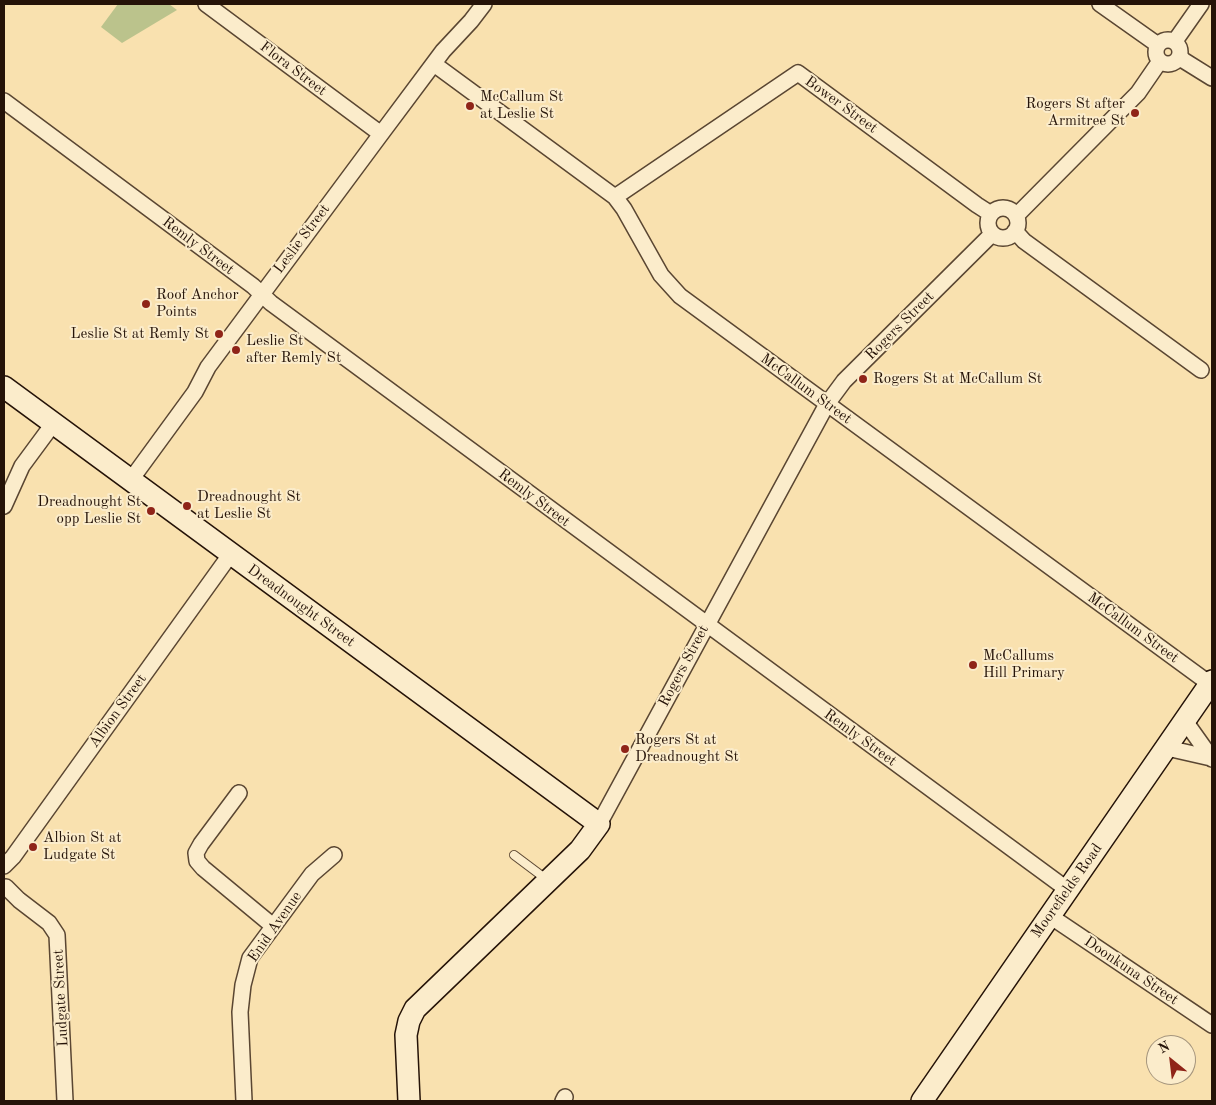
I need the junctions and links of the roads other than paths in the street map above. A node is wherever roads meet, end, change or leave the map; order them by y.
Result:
1 (206, 4) edge
2 (484, 4) edge
3 (1100, 4) edge
4 (1200, 4) edge
5 (1158, 45) junction
6 (1177, 49) junction
7 (1160, 62) junction
8 (434, 64) junction
9 (1212, 78) edge
10 (4, 101) edge
11 (380, 134) junction
12 (615, 196) junction
13 (991, 214) junction
14 (1016, 216) junction
15 (1015, 232) junction
16 (992, 234) junction
17 (262, 294) junction
18 (1201, 370) dead end
19 (4, 387) edge
20 (826, 404) junction
21 (53, 424) junction
22 (130, 481) junction
23 (4, 506) edge
24 (230, 555) junction
25 (706, 625) junction
26 (1211, 682) edge
27 (1185, 721) junction
28 (1167, 748) junction
29 (1211, 758) edge
30 (239, 793) dead end
31 (598, 824) junction
32 (334, 855) dead end
33 (514, 855) dead end
34 (4, 866) edge
35 (549, 880) junction
36 (4, 883) edge
37 (1068, 890) junction
38 (1050, 916) junction
39 (273, 926) junction
40 (1212, 1025) edge
41 (65, 1101) edge
42 (244, 1101) edge
43 (409, 1101) edge
44 (922, 1101) edge

1 - 11 street, Flora Street
2 - 8 street, Leslie Street
3 - 5 street
4 - 6 street
5 - 6 street
5 - 7 street
6 - 7 street
6 - 9 street
7 - 14 street
8 - 11 street, Leslie Street
8 - 12 street, McCallum Street
10 - 17 street, Remly Street
11 - 17 street, Leslie Street
12 - 13 street, Bower Street
12 - 20 street, McCallum Street
13 - 14 street
13 - 16 street
14 - 15 street
15 - 16 street
15 - 18 street
16 - 20 street, Rogers Street
17 - 22 street, Leslie Street
17 - 25 street, Remly Street
19 - 21 street, Dreadnought Street
20 - 25 street, Rogers Street
20 - 26 street, McCallum Street
21 - 22 street, Dreadnought Street
21 - 23 street
22 - 24 street, Dreadnought Street
24 - 31 street, Dreadnought Street
24 - 34 street, Albion Street
25 - 31 street, Rogers Street
25 - 37 street, Remly Street
26 - 27 street, Moorefields Road
27 - 28 street, Moorefields Road
27 - 29 street
28 - 29 street
28 - 37 street, Moorefields Road
30 - 39 street
31 - 35 street, Rogers Street
32 - 39 street, Enid Avenue
33 - 35 lane
35 - 43 street, Rogers Street
36 - 41 street, Ludgate Street
37 - 38 street, Moorefields Road
38 - 40 street, Doonkuna Street
38 - 44 street, Moorefields Road
39 - 42 street, Enid Avenue

